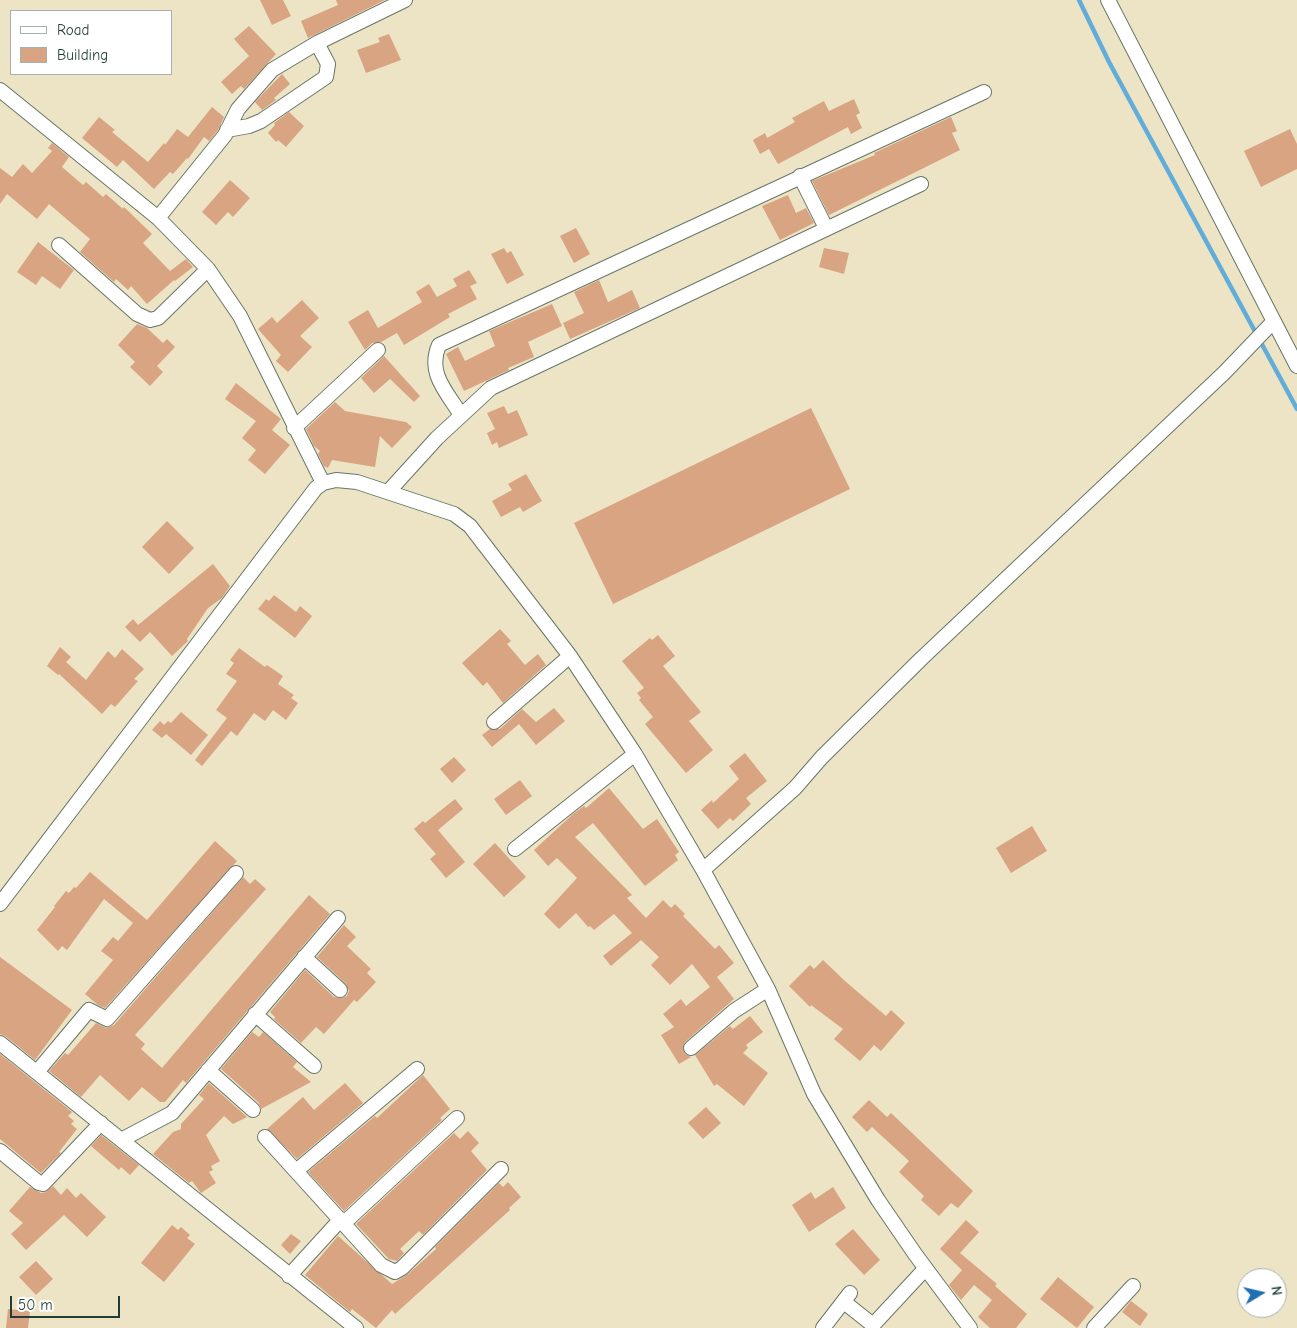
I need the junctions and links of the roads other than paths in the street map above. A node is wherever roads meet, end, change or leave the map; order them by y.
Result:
1 (405, 0) edge
2 (1108, 0) edge
3 (317, 43) junction
4 (0, 90) edge
5 (984, 92) dead end
6 (227, 130) junction
7 (800, 176) junction
8 (921, 184) dead end
9 (158, 218) junction
10 (826, 228) junction
11 (59, 245) dead end
12 (208, 269) junction
13 (1267, 330) junction
14 (378, 350) dead end
15 (1297, 366) edge
16 (461, 415) junction
17 (294, 428) junction
18 (323, 483) junction
19 (388, 492) junction
20 (570, 656) junction
21 (494, 722) dead end
22 (635, 754) junction
23 (515, 849) dead end
24 (703, 870) junction
25 (236, 873) dead end
26 (0, 904) edge
27 (338, 918) dead end
28 (304, 957) junction
29 (768, 989) junction
30 (340, 990) dead end
31 (255, 1014) junction
32 (0, 1043) edge
33 (691, 1048) dead end
34 (314, 1066) dead end
35 (417, 1069) dead end
36 (208, 1070) junction
37 (37, 1072) junction
38 (253, 1110) dead end
39 (457, 1118) dead end
40 (101, 1123) junction
41 (266, 1137) dead end
42 (121, 1140) junction
43 (0, 1151) edge
44 (501, 1169) dead end
45 (296, 1171) junction
46 (342, 1221) junction
47 (925, 1269) junction
48 (289, 1276) junction
49 (1133, 1286) dead end
50 (872, 1327) edge
51 (356, 1328) edge
52 (824, 1328) edge
53 (970, 1328) edge
54 (1094, 1328) edge

1 - 3 street
2 - 13 street
3 - 6 street
3 - 6 street
4 - 9 street
5 - 7 street
6 - 9 street
7 - 10 street
7 - 16 street
8 - 10 street
9 - 12 street
10 - 16 street
11 - 12 street
12 - 17 street
13 - 15 street
13 - 24 street
14 - 17 street
16 - 19 street
17 - 18 street
18 - 19 street
18 - 26 street
19 - 20 street
20 - 21 street
20 - 22 street
22 - 23 street
22 - 24 street
24 - 29 street
25 - 37 street
27 - 28 street
28 - 30 street
28 - 31 street
29 - 33 street
29 - 47 street
31 - 34 street
31 - 36 street
32 - 37 street
35 - 45 street
36 - 38 street
36 - 42 street
37 - 40 street
39 - 46 street
40 - 42 street
40 - 43 street
41 - 45 street
42 - 48 street
44 - 46 street
45 - 46 street
46 - 48 street
47 - 50 street
47 - 53 street
48 - 51 street
49 - 54 street
50 - 52 street

